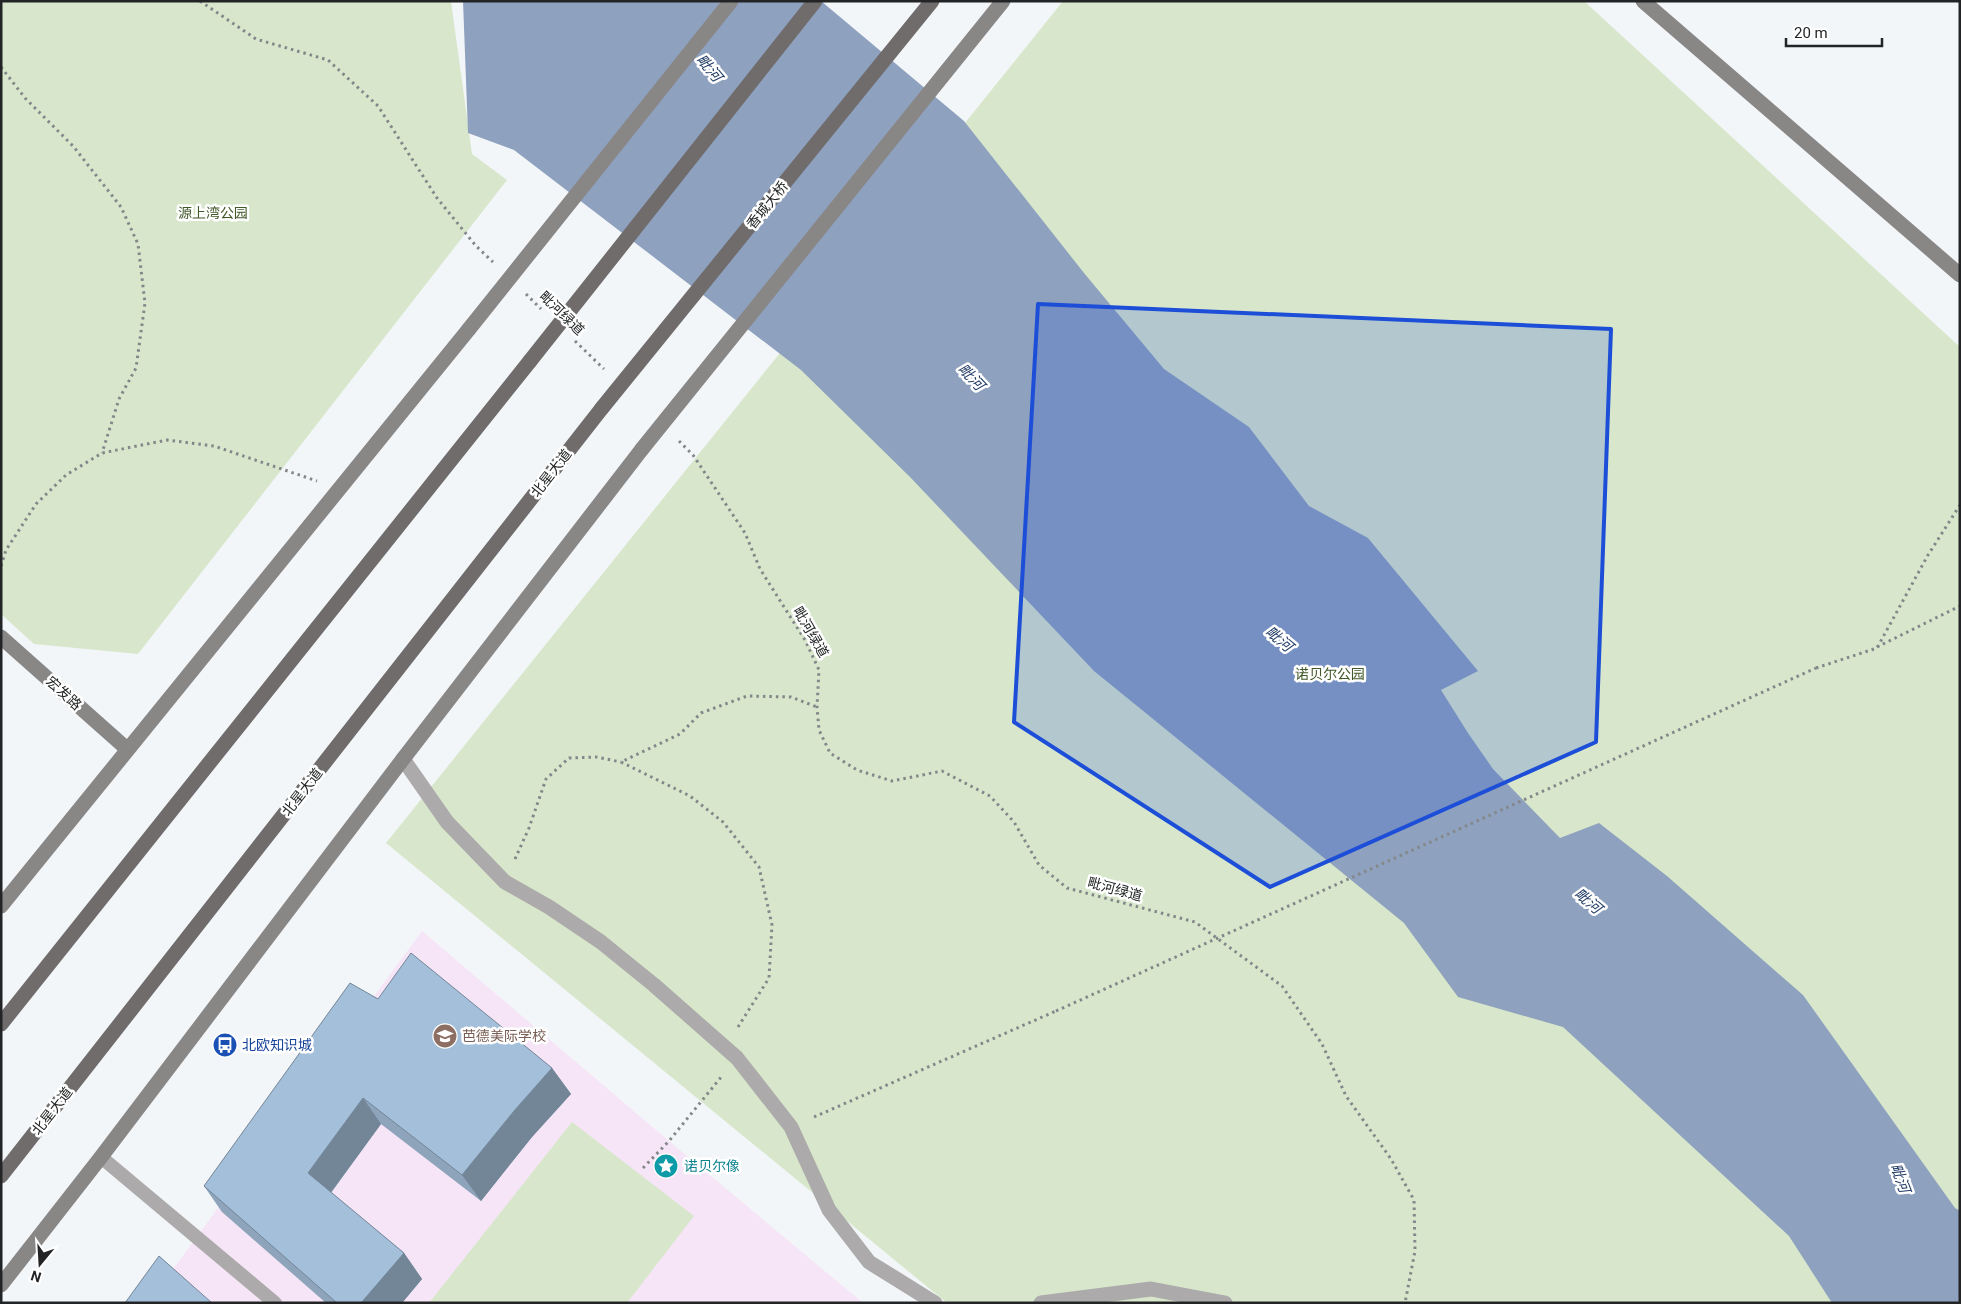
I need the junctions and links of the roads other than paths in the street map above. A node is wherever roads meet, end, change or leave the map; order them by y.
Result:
1 (731, 1) edge
2 (815, 1) edge
3 (932, 1) edge
4 (1003, 1) edge
5 (1643, 1) edge
6 (1960, 275) edge
7 (602, 408) joint
8 (1, 636) edge
9 (127, 749) junction
10 (403, 759) junction
11 (1, 906) edge
12 (1, 1024) edge
13 (102, 1157) junction
14 (1, 1176) edge
15 (1, 1285) edge
16 (275, 1303) edge
17 (935, 1303) edge
18 (1041, 1303) edge
19 (1225, 1303) edge

1 - 9 street, bridge
2 - 12 main road, bridge
3 - 7 main road, 香城大桥, bridge
4 - 10 street, bridge
5 - 6 street
7 - 14 main road, 北星大道
8 - 9 street, 宏发路
9 - 11 street
10 - 13 street
10 - 17 street
13 - 15 street
13 - 16 lane
18 - 19 street

